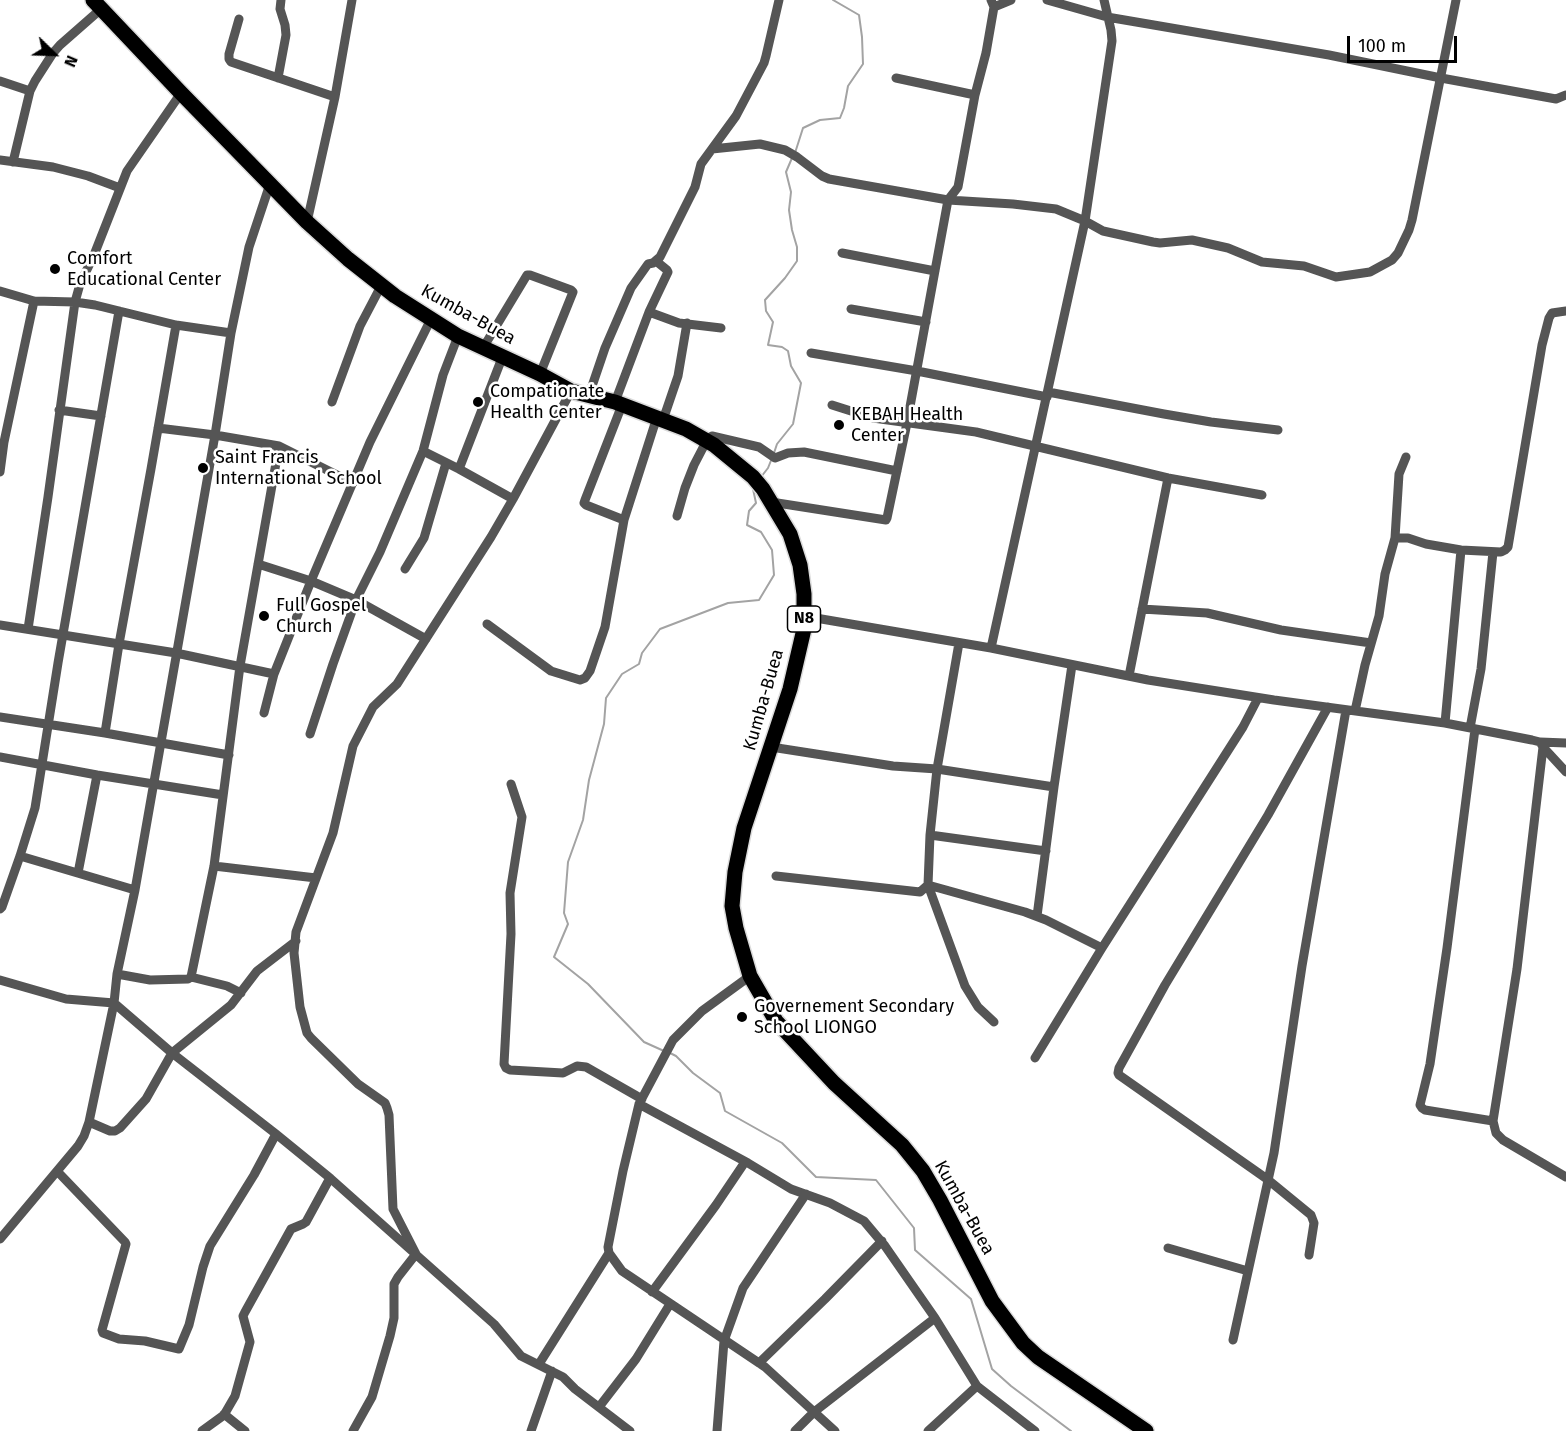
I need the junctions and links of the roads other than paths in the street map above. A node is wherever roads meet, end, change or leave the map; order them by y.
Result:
1 (280, 0) edge
2 (352, 0) edge
3 (779, 0) edge
4 (1011, 0) edge
5 (1047, 0) edge
6 (1104, 0) edge
7 (1456, 0) edge
8 (97, 3) edge
9 (992, 3) edge
10 (1107, 17) junction
11 (239, 19) dead end
12 (278, 78) junction
13 (896, 78) dead end
14 (1440, 78) junction
15 (0, 81) edge
16 (30, 91) junction
17 (181, 93) junction
18 (975, 95) junction
19 (1566, 95) edge
20 (334, 97) junction
21 (712, 149) junction
22 (0, 160) edge
23 (13, 162) junction
24 (270, 184) junction
25 (120, 188) junction
26 (948, 200) junction
27 (1085, 221) junction
28 (308, 222) junction
29 (842, 253) dead end
30 (656, 261) junction
31 (934, 271) junction
32 (381, 286) junction
33 (0, 291) edge
34 (34, 301) junction
35 (75, 302) junction
36 (850, 309) dead end
37 (119, 311) junction
38 (1566, 311) edge
39 (649, 312) junction
40 (431, 319) junction
41 (926, 322) junction
42 (687, 323) junction
43 (176, 325) junction
44 (721, 328) dead end
45 (231, 333) junction
46 (458, 336) junction
47 (483, 348) junction
48 (811, 353) dead end
49 (502, 358) junction
50 (917, 371) junction
51 (540, 374) junction
52 (571, 391) junction
53 (589, 395) junction
54 (1047, 395) junction
55 (332, 402) dead end
56 (619, 404) junction
57 (832, 405) dead end
58 (59, 411) junction
59 (101, 416) junction
60 (660, 418) junction
61 (907, 423) junction
62 (158, 428) junction
63 (1278, 430) dead end
64 (216, 435) junction
65 (707, 440) junction
66 (279, 446) junction
67 (1035, 446) junction
68 (423, 451) junction
69 (1406, 457) dead end
70 (446, 463) junction
71 (459, 469) junction
72 (897, 471) junction
73 (0, 472) edge
74 (1168, 478) junction
75 (353, 483) junction
76 (1262, 495) dead end
77 (513, 499) junction
78 (771, 502) junction
79 (676, 516) dead end
80 (624, 520) junction
81 (1395, 538) junction
82 (1461, 550) junction
83 (1493, 552) junction
84 (258, 564) junction
85 (405, 569) dead end
86 (311, 580) junction
87 (356, 600) junction
88 (1142, 609) junction
89 (804, 616) junction
90 (487, 624) dead end
91 (0, 626) edge
92 (27, 629) junction
93 (63, 634) junction
94 (426, 639) junction
95 (959, 643) junction
96 (1371, 643) junction
97 (119, 644) junction
98 (991, 648) junction
99 (176, 653) junction
100 (1072, 665) junction
101 (240, 666) junction
102 (274, 674) junction
103 (1129, 676) junction
104 (1257, 698) junction
105 (1328, 707) junction
106 (1350, 710) junction
107 (264, 713) dead end
108 (0, 717) edge
109 (1445, 723) junction
110 (49, 724) junction
111 (1472, 728) junction
112 (105, 733) junction
113 (310, 734) dead end
114 (160, 743) junction
115 (1566, 743) edge
116 (1541, 744) junction
117 (771, 747) junction
118 (229, 755) junction
119 (0, 757) edge
120 (42, 766) junction
121 (937, 770) junction
122 (1566, 772) edge
123 (97, 775) junction
124 (153, 783) junction
125 (511, 784) dead end
126 (1054, 787) junction
127 (223, 795) junction
128 (930, 835) junction
129 (1046, 851) junction
130 (21, 856) junction
131 (214, 866) junction
132 (78, 873) junction
133 (776, 876) dead end
134 (316, 878) junction
135 (928, 885) junction
136 (135, 890) junction
137 (0, 909) edge
138 (1037, 916) junction
139 (296, 940) junction
140 (1102, 948) junction
141 (117, 974) junction
142 (750, 976) junction
143 (191, 977) junction
144 (0, 980) edge
145 (241, 993) junction
146 (114, 1004) junction
147 (994, 1022) dead end
148 (172, 1053) junction
149 (1035, 1058) dead end
150 (640, 1102) junction
151 (1493, 1121) junction
152 (89, 1122) junction
153 (276, 1134) junction
154 (745, 1161) junction
155 (57, 1171) junction
156 (1566, 1177) edge
157 (330, 1178) junction
158 (1267, 1179) junction
159 (806, 1194) junction
160 (0, 1239) edge
161 (882, 1242) junction
162 (1168, 1248) dead end
163 (609, 1253) junction
164 (416, 1254) junction
165 (1309, 1255) dead end
166 (1248, 1271) junction
167 (652, 1292) junction
168 (670, 1304) junction
169 (935, 1318) junction
170 (1233, 1340) dead end
171 (724, 1341) junction
172 (759, 1362) junction
173 (538, 1364) junction
174 (552, 1371) junction
175 (977, 1386) junction
176 (599, 1407) junction
177 (814, 1412) junction
178 (224, 1414) junction
179 (202, 1431) edge
180 (245, 1431) edge
181 (353, 1431) edge
182 (531, 1431) edge
183 (630, 1431) edge
184 (717, 1431) edge
185 (795, 1431) edge
186 (835, 1431) edge
187 (928, 1431) edge
188 (1035, 1431) edge
189 (1146, 1431) edge

1 - 12 street
2 - 20 street
3 - 21 street
4 - 9 street
5 - 10 street
6 - 10 street
7 - 14 street
8 - 16 street
8 - 17 highway, Kumba-Buea / N8
9 - 18 street
10 - 14 street
10 - 27 street
11 - 12 street
12 - 20 street
13 - 18 street
14 - 19 street
14 - 27 street
15 - 16 street
16 - 23 street
17 - 24 highway, Kumba-Buea / N8
17 - 25 street
18 - 26 street
20 - 28 street
21 - 26 street
21 - 30 street
22 - 23 street
23 - 25 street
24 - 28 highway, Kumba-Buea / N8
24 - 45 street
25 - 35 street
26 - 27 street
26 - 31 street
27 - 54 street
28 - 32 highway, Kumba-Buea / N8
29 - 31 street
30 - 39 street
30 - 53 street
31 - 41 street
32 - 40 highway, Kumba-Buea / N8
32 - 55 street
33 - 34 street
34 - 35 street
34 - 73 street
35 - 37 street
35 - 58 street
36 - 41 street
37 - 43 street
37 - 59 street
38 - 83 street
39 - 42 street
39 - 56 street
40 - 46 highway, Kumba-Buea / N8
40 - 75 street
41 - 50 street
42 - 44 street
42 - 60 street
43 - 45 street
43 - 62 street
45 - 64 street
46 - 47 highway, Kumba-Buea / N8
46 - 68 street
47 - 49 highway, Kumba-Buea / N8
47 - 51 street
48 - 50 street
49 - 51 highway, Kumba-Buea / N8
49 - 71 street
50 - 54 street
50 - 61 street
51 - 52 highway, Kumba-Buea / N8
52 - 53 highway, Kumba-Buea / N8
52 - 77 street
53 - 56 highway, Kumba-Buea / N8
54 - 63 street
54 - 67 street
56 - 60 highway, Kumba-Buea / N8
56 - 80 street
57 - 61 street
58 - 59 street
58 - 92 street
59 - 93 street
60 - 65 highway, Kumba-Buea / N8
60 - 80 street
61 - 67 street
61 - 72 street
62 - 64 street
62 - 97 street
64 - 66 street
64 - 99 street
65 - 72 street
65 - 78 highway, Kumba-Buea / N8
65 - 79 street
66 - 75 street
66 - 84 street
67 - 74 street
67 - 98 street
68 - 70 street
68 - 87 street
69 - 81 street
70 - 71 street
70 - 85 street
71 - 77 street
72 - 78 street
74 - 76 street
74 - 88 street
75 - 86 street
77 - 94 street
78 - 89 highway, Kumba-Buea / N8
80 - 90 street
81 - 82 street
81 - 96 street
82 - 83 street
82 - 109 street
83 - 111 street
84 - 86 street
84 - 101 street
86 - 87 street
86 - 102 street
87 - 94 street
87 - 113 street
88 - 96 street
88 - 103 street
89 - 95 street
89 - 117 highway, Kumba-Buea / N8
91 - 92 street
92 - 93 street
93 - 97 street
93 - 110 street
94 - 134 street
95 - 98 street
95 - 121 street
96 - 106 street
97 - 99 street
97 - 112 street
98 - 100 street
99 - 101 street
99 - 114 street
100 - 103 street
100 - 126 street
101 - 102 street
101 - 118 street
102 - 107 street
103 - 104 street
104 - 105 street
104 - 140 street
105 - 106 street
105 - 158 street
106 - 109 street
106 - 158 street
108 - 110 street
109 - 111 street
110 - 112 street
110 - 120 street
111 - 116 street
111 - 151 street
112 - 114 street
114 - 118 street
114 - 124 street
115 - 116 street
116 - 122 street
116 - 151 street
117 - 121 street
117 - 142 highway, Kumba-Buea / N8
118 - 127 street
119 - 120 street
120 - 123 street
120 - 130 street
121 - 126 street
121 - 128 street
123 - 124 street
123 - 132 street
124 - 127 street
124 - 136 street
125 - 150 street
126 - 129 street
127 - 131 street
128 - 129 street
128 - 135 street
129 - 138 street
130 - 132 street
130 - 137 street
131 - 134 street
131 - 143 street
132 - 136 street
133 - 135 street
134 - 139 street
135 - 138 street
135 - 147 street
136 - 141 street
138 - 140 street
139 - 145 street
139 - 164 street
140 - 149 street
141 - 143 street
141 - 146 street
142 - 150 street
142 - 189 highway, Kumba-Buea / N8
143 - 145 street
144 - 146 street
145 - 148 street
146 - 148 street
146 - 152 street
148 - 152 street
148 - 153 street
150 - 154 street
150 - 163 street
151 - 156 street
152 - 155 street
153 - 155 street
153 - 157 street
154 - 159 street
154 - 167 street
155 - 160 street
157 - 164 street
157 - 178 street
158 - 165 street
158 - 166 street
159 - 161 street
159 - 171 street
161 - 169 street
161 - 172 street
162 - 166 street
163 - 167 street
163 - 173 street
164 - 173 street
164 - 181 street
166 - 170 street
167 - 168 street
168 - 171 street
168 - 176 street
169 - 175 street
169 - 177 street
171 - 172 street
171 - 184 street
172 - 177 street
173 - 174 street
174 - 176 street
174 - 182 street
175 - 187 street
175 - 188 street
176 - 183 street
177 - 185 street
177 - 186 street
178 - 179 street
178 - 180 street

